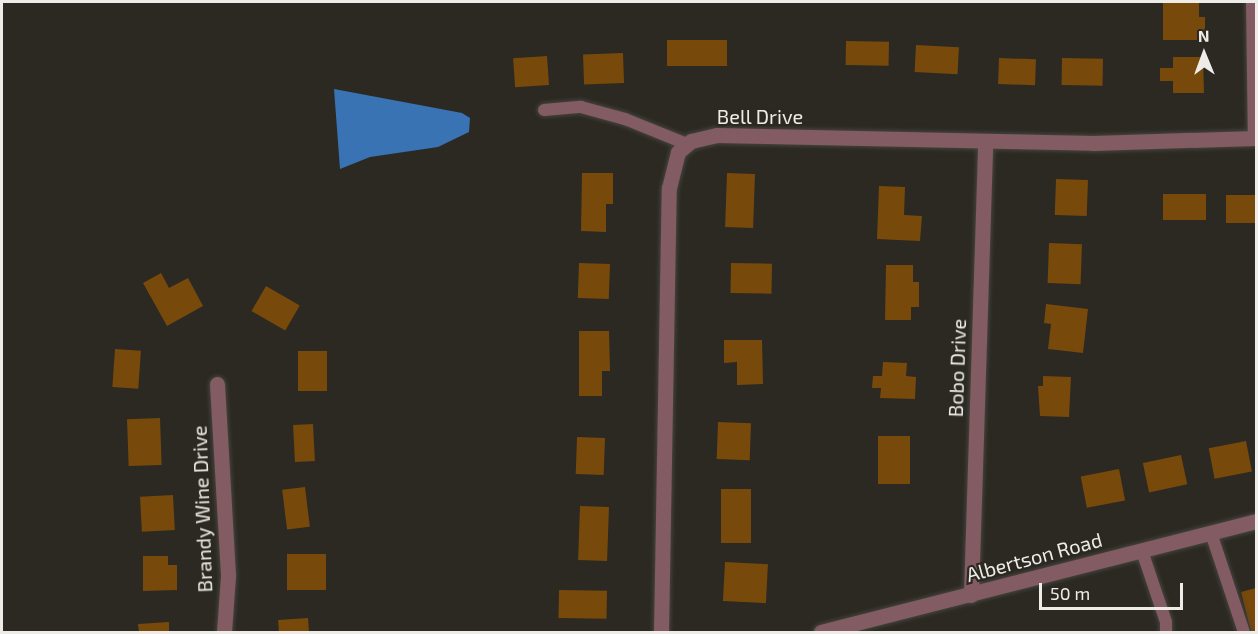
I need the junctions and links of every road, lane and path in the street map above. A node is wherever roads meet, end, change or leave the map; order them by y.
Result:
1 (1253, 2) edge
2 (544, 110) dead end
3 (1256, 138) edge
4 (985, 141) junction
5 (687, 144) junction
6 (217, 384) dead end
7 (1257, 521) edge
8 (1211, 533) junction
9 (1142, 551) junction
10 (971, 595) junction
11 (826, 632) edge
12 (225, 633) edge
13 (661, 633) edge
14 (1166, 633) edge
15 (1244, 633) edge

1 - 3 street
2 - 5 lane
3 - 4 street, Bell Drive
4 - 5 street, Bell Drive
4 - 10 street, Bobo Drive
5 - 13 street
6 - 12 street, Brandy Wine Drive
7 - 8 street, Albertson Road
8 - 9 street, Albertson Road
8 - 15 lane
9 - 10 street, Albertson Road
9 - 14 lane
10 - 11 street, Albertson Road

